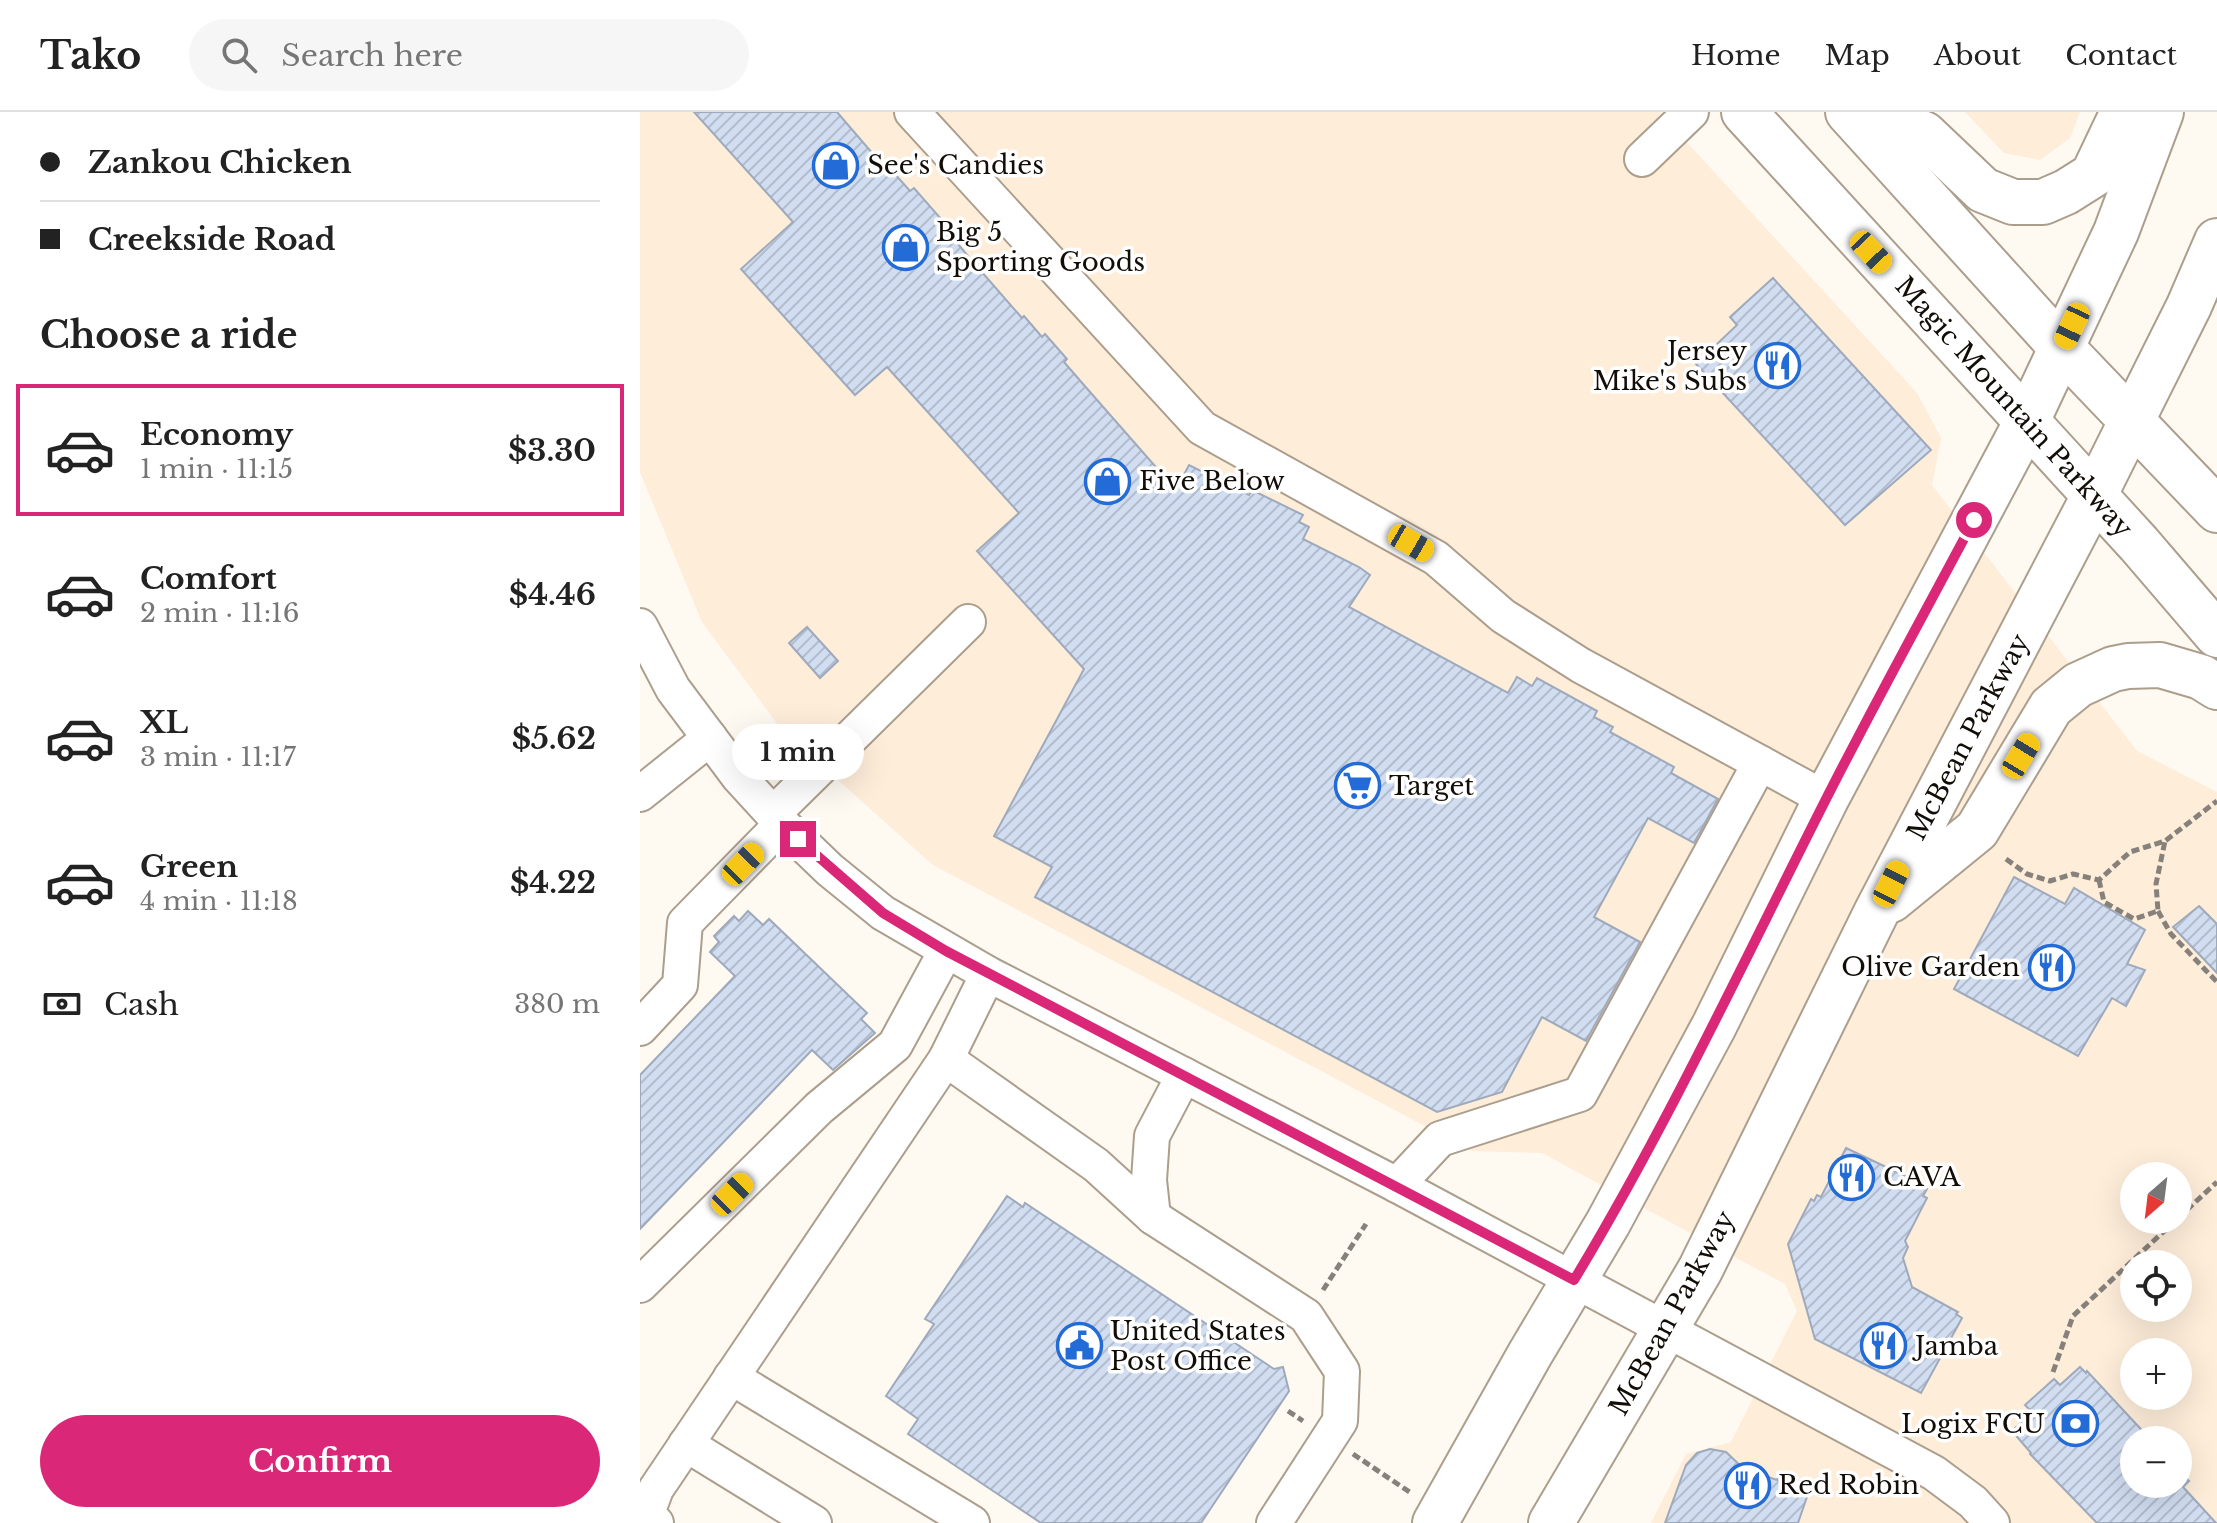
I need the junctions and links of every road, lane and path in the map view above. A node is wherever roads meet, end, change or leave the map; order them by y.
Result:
1 (912, 112) edge
2 (1691, 112) edge
3 (1744, 112) edge
4 (1848, 112) edge
5 (1871, 112) edge
6 (2123, 112) edge
7 (2161, 112) edge
8 (1642, 159) dead end
9 (2217, 241) edge
10 (2062, 348) junction
11 (2027, 421) junction
12 (2132, 421) junction
13 (2094, 496) junction
14 (2217, 510) edge
15 (968, 622) dead end
16 (640, 626) edge
17 (2217, 635) edge
18 (652, 680) edge
19 (2217, 687) edge
20 (710, 738) junction
21 (1760, 763) junction
22 (640, 794) edge
23 (1826, 799) junction
24 (2217, 801) edge
25 (777, 819) junction
26 (2165, 841) junction
27 (2006, 859) dead end
28 (2099, 880) junction
29 (1877, 911) junction
30 (2158, 911) junction
31 (946, 951) junction
32 (988, 974) junction
33 (2217, 982) edge
34 (640, 1028) edge
35 (946, 1059) junction
36 (1184, 1075) junction
37 (1152, 1136) junction
38 (1096, 1165) junction
39 (2217, 1182) edge
40 (1397, 1185) junction
41 (2192, 1205) edge
42 (1153, 1217) junction
43 (1366, 1224) dead end
44 (2161, 1234) edge
45 (1574, 1280) junction
46 (640, 1285) edge
47 (1317, 1300) dead end
48 (1665, 1330) junction
49 (2053, 1372) dead end
50 (731, 1377) junction
51 (686, 1444) junction
52 (1348, 1450) dead end
53 (1424, 1508) edge
54 (651, 1520) edge
55 (814, 1523) edge
56 (972, 1523) edge
57 (1274, 1523) edge
58 (1551, 1523) edge
59 (1992, 1523) edge

1 - 21 street
2 - 8 street
3 - 11 main road, Magic Mountain Parkway
4 - 10 main road
5 - 6 main road
7 - 10 main road
9 - 12 main road, McBean Parkway
10 - 11 main road
10 - 12 main road
11 - 13 main road, Magic Mountain Parkway
11 - 23 main road
12 - 13 main road, McBean Parkway
12 - 14 main road
13 - 17 main road, Magic Mountain Parkway
13 - 29 main road, McBean Parkway
15 - 25 street
16 - 18 street
18 - 20 street
19 - 29 main road
20 - 22 street
20 - 25 street
21 - 23 street
21 - 40 street
23 - 45 main road
24 - 26 path
25 - 31 street
25 - 34 street
26 - 28 path
26 - 30 path
27 - 28 path
28 - 30 path
29 - 48 main road, McBean Parkway
30 - 33 path
31 - 32 street
31 - 46 street
32 - 35 street
32 - 36 street
35 - 38 street
35 - 50 street
36 - 37 street
36 - 40 street
37 - 38 street
37 - 42 street
38 - 42 street
39 - 41 path
40 - 45 street
42 - 57 street
43 - 47 path
44 - 49 path
45 - 48 street
45 - 53 main road
48 - 58 main road, McBean Parkway
48 - 59 street
50 - 51 street
50 - 56 street
51 - 54 street
51 - 55 street
52 - 53 path

